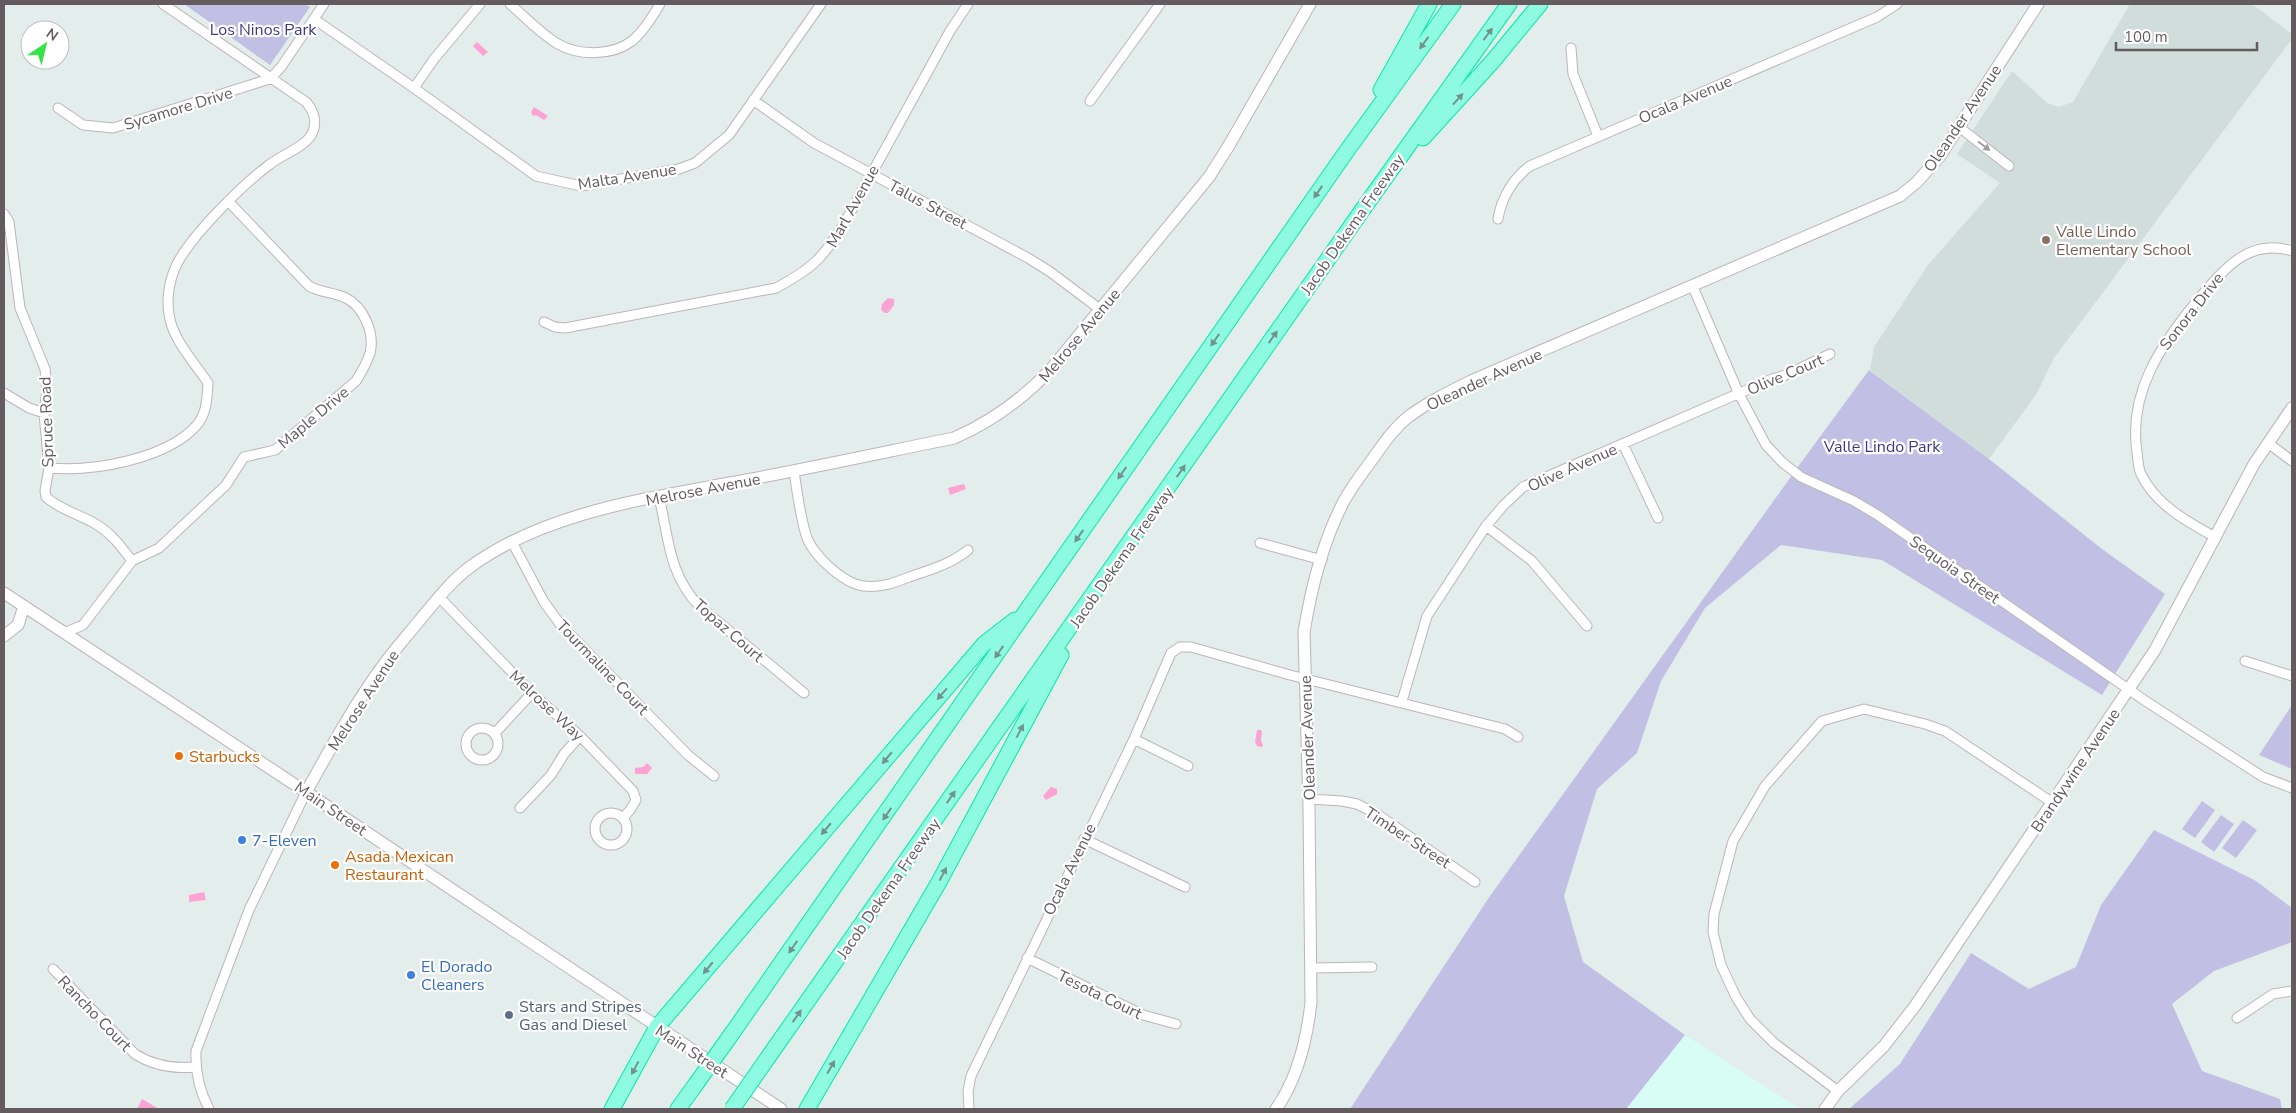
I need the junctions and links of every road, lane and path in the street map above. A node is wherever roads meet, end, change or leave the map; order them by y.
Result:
1 (163, 4) edge
2 (324, 4) edge
3 (480, 4) edge
4 (510, 4) edge
5 (660, 4) edge
6 (821, 4) edge
7 (968, 4) edge
8 (1160, 4) edge
9 (1310, 4) edge
10 (1429, 4) edge
11 (1453, 4) edge
12 (1509, 4) edge
13 (1540, 4) edge
14 (1897, 4) edge
15 (2038, 4) edge
16 (314, 19) junction
17 (1571, 48) dead end
18 (271, 78) junction
19 (414, 88) junction
20 (753, 100) junction
21 (1090, 102) dead end
22 (58, 108) dead end
23 (1959, 127) junction
24 (1598, 136) junction
25 (1346, 152) junction
26 (2010, 166) dead end
27 (871, 174) junction
28 (228, 201) junction
29 (1368, 202) junction
30 (4, 214) edge
31 (1498, 219) dead end
32 (2292, 250) edge
33 (1693, 287) junction
34 (1101, 310) junction
35 (544, 322) dead end
36 (1830, 354) dead end
37 (4, 393) edge
38 (1739, 394) junction
39 (2292, 408) edge
40 (44, 413) junction
41 (2268, 443) junction
42 (1623, 444) junction
43 (2292, 460) edge
44 (49, 468) junction
45 (794, 471) junction
46 (659, 497) junction
47 (1658, 518) dead end
48 (1486, 526) junction
49 (2215, 537) junction
50 (512, 542) junction
51 (1260, 542) dead end
52 (968, 550) dead end
53 (1322, 560) junction
54 (132, 561) junction
55 (4, 593) edge
56 (439, 597) junction
57 (1092, 597) junction
58 (24, 606) junction
59 (1027, 612) junction
60 (1587, 626) dead end
61 (64, 633) junction
62 (4, 636) edge
63 (2245, 661) dead end
64 (2292, 676) edge
65 (1306, 679) junction
66 (2129, 691) junction
67 (532, 692) junction
68 (804, 693) dead end
69 (1402, 701) junction
70 (495, 733) dead end
71 (580, 736) junction
72 (1518, 737) dead end
73 (1134, 739) junction
74 (1188, 766) dead end
75 (714, 776) dead end
76 (2292, 788) edge
77 (306, 792) junction
78 (1309, 799) junction
79 (2053, 803) junction
80 (520, 808) dead end
81 (622, 818) dead end
82 (1084, 839) junction
83 (1475, 882) dead end
84 (1185, 887) dead end
85 (1027, 958) junction
86 (1372, 967) dead end
87 (1312, 968) junction
88 (53, 969) dead end
89 (2292, 990) edge
90 (2237, 1018) dead end
91 (1176, 1024) dead end
92 (657, 1027) junction
93 (195, 1067) junction
94 (1838, 1091) junction
95 (969, 1108) edge
96 (209, 1109) edge
97 (612, 1109) edge
98 (678, 1109) edge
99 (732, 1109) edge
100 (781, 1109) edge
101 (806, 1109) edge
102 (1276, 1109) edge
103 (1824, 1109) edge

1 - 18 street
2 - 16 street
3 - 19 street
4 - 5 street
6 - 20 street, Malta Avenue
7 - 27 street, Marl Avenue
8 - 21 street
9 - 34 street, Melrose Avenue
10 - 25 highway
11 -> 25 highway
29 -> 12 highway, Jacob Dekema Freeway
29 -> 13 highway
14 - 24 street, Ocala Avenue
15 - 23 street, Oleander Avenue
16 - 18 street
16 - 19 street, Malta Avenue
17 - 24 street
18 - 22 street, Sycamore Drive
18 - 28 street
19 - 20 street, Malta Avenue
20 - 27 street, Talus Street
23 -> 26 street
23 - 33 street, Oleander Avenue
24 - 31 street, Ocala Avenue
25 -> 59 highway
27 - 34 street, Talus Street
27 - 35 street, Marl Avenue
28 - 44 street
28 - 54 street, Maple Drive
57 -> 29 highway, Jacob Dekema Freeway
30 - 40 street, Spruce Road
32 - 49 street, Sonora Drive
33 - 38 street, Sequoia Street
33 - 53 street, Oleander Avenue
34 - 45 street, Melrose Avenue
36 - 38 street, Olive Court
37 - 40 street
38 - 42 street, Olive Avenue
38 - 66 street, Sequoia Street
39 - 41 street, Brandywine Avenue
40 - 44 street, Spruce Road
41 - 43 street
41 - 49 street, Brandywine Avenue
42 - 47 street
42 - 48 street, Olive Avenue
44 - 54 street, Spruce Road
45 - 46 street, Melrose Avenue
45 - 52 street
46 - 50 street, Melrose Avenue
46 - 68 street, Topaz Court
48 - 60 street
48 - 69 street, Olive Avenue
49 - 66 street, Brandywine Avenue
50 - 56 street, Melrose Avenue
50 - 75 street, Tourmaline Court
51 - 53 street
53 - 65 street, Oleander Avenue
54 - 61 street, Maple Drive
55 - 58 street, Main Street
56 - 67 street, Melrose Way
56 - 77 street, Melrose Avenue
99 -> 57 highway, Jacob Dekema Freeway, bridge
101 -> 57 highway
58 - 61 street, Main Street
58 - 62 street
59 -> 92 highway
59 -> 98 highway, bridge
61 - 77 street, Main Street
63 - 64 street
65 - 69 street
65 - 73 street, Ocala Avenue
65 - 78 street, Oleander Avenue
66 - 76 street, Sequoia Street
66 - 79 street, Brandywine Avenue
67 - 70 street
67 - 71 street, Melrose Way
69 - 72 street
71 - 80 street
71 - 81 street, Melrose Way
73 - 74 street
73 - 82 street, Ocala Avenue
77 - 92 street, Main Street
77 - 93 street, Melrose Avenue
78 - 83 street, Timber Street
78 - 87 street, Oleander Avenue
79 - 94 street, Brandywine Avenue
79 - 94 street
82 - 84 street
82 - 85 street, Ocala Avenue
85 - 91 street, Tesota Court
85 - 95 street, Ocala Avenue
86 - 87 street
87 - 102 street, Oleander Avenue
88 - 93 street, Rancho Court
89 - 90 street
92 -> 97 highway
92 - 100 street, Main Street
93 - 96 street, Melrose Avenue
94 - 103 street, Brandywine Avenue

